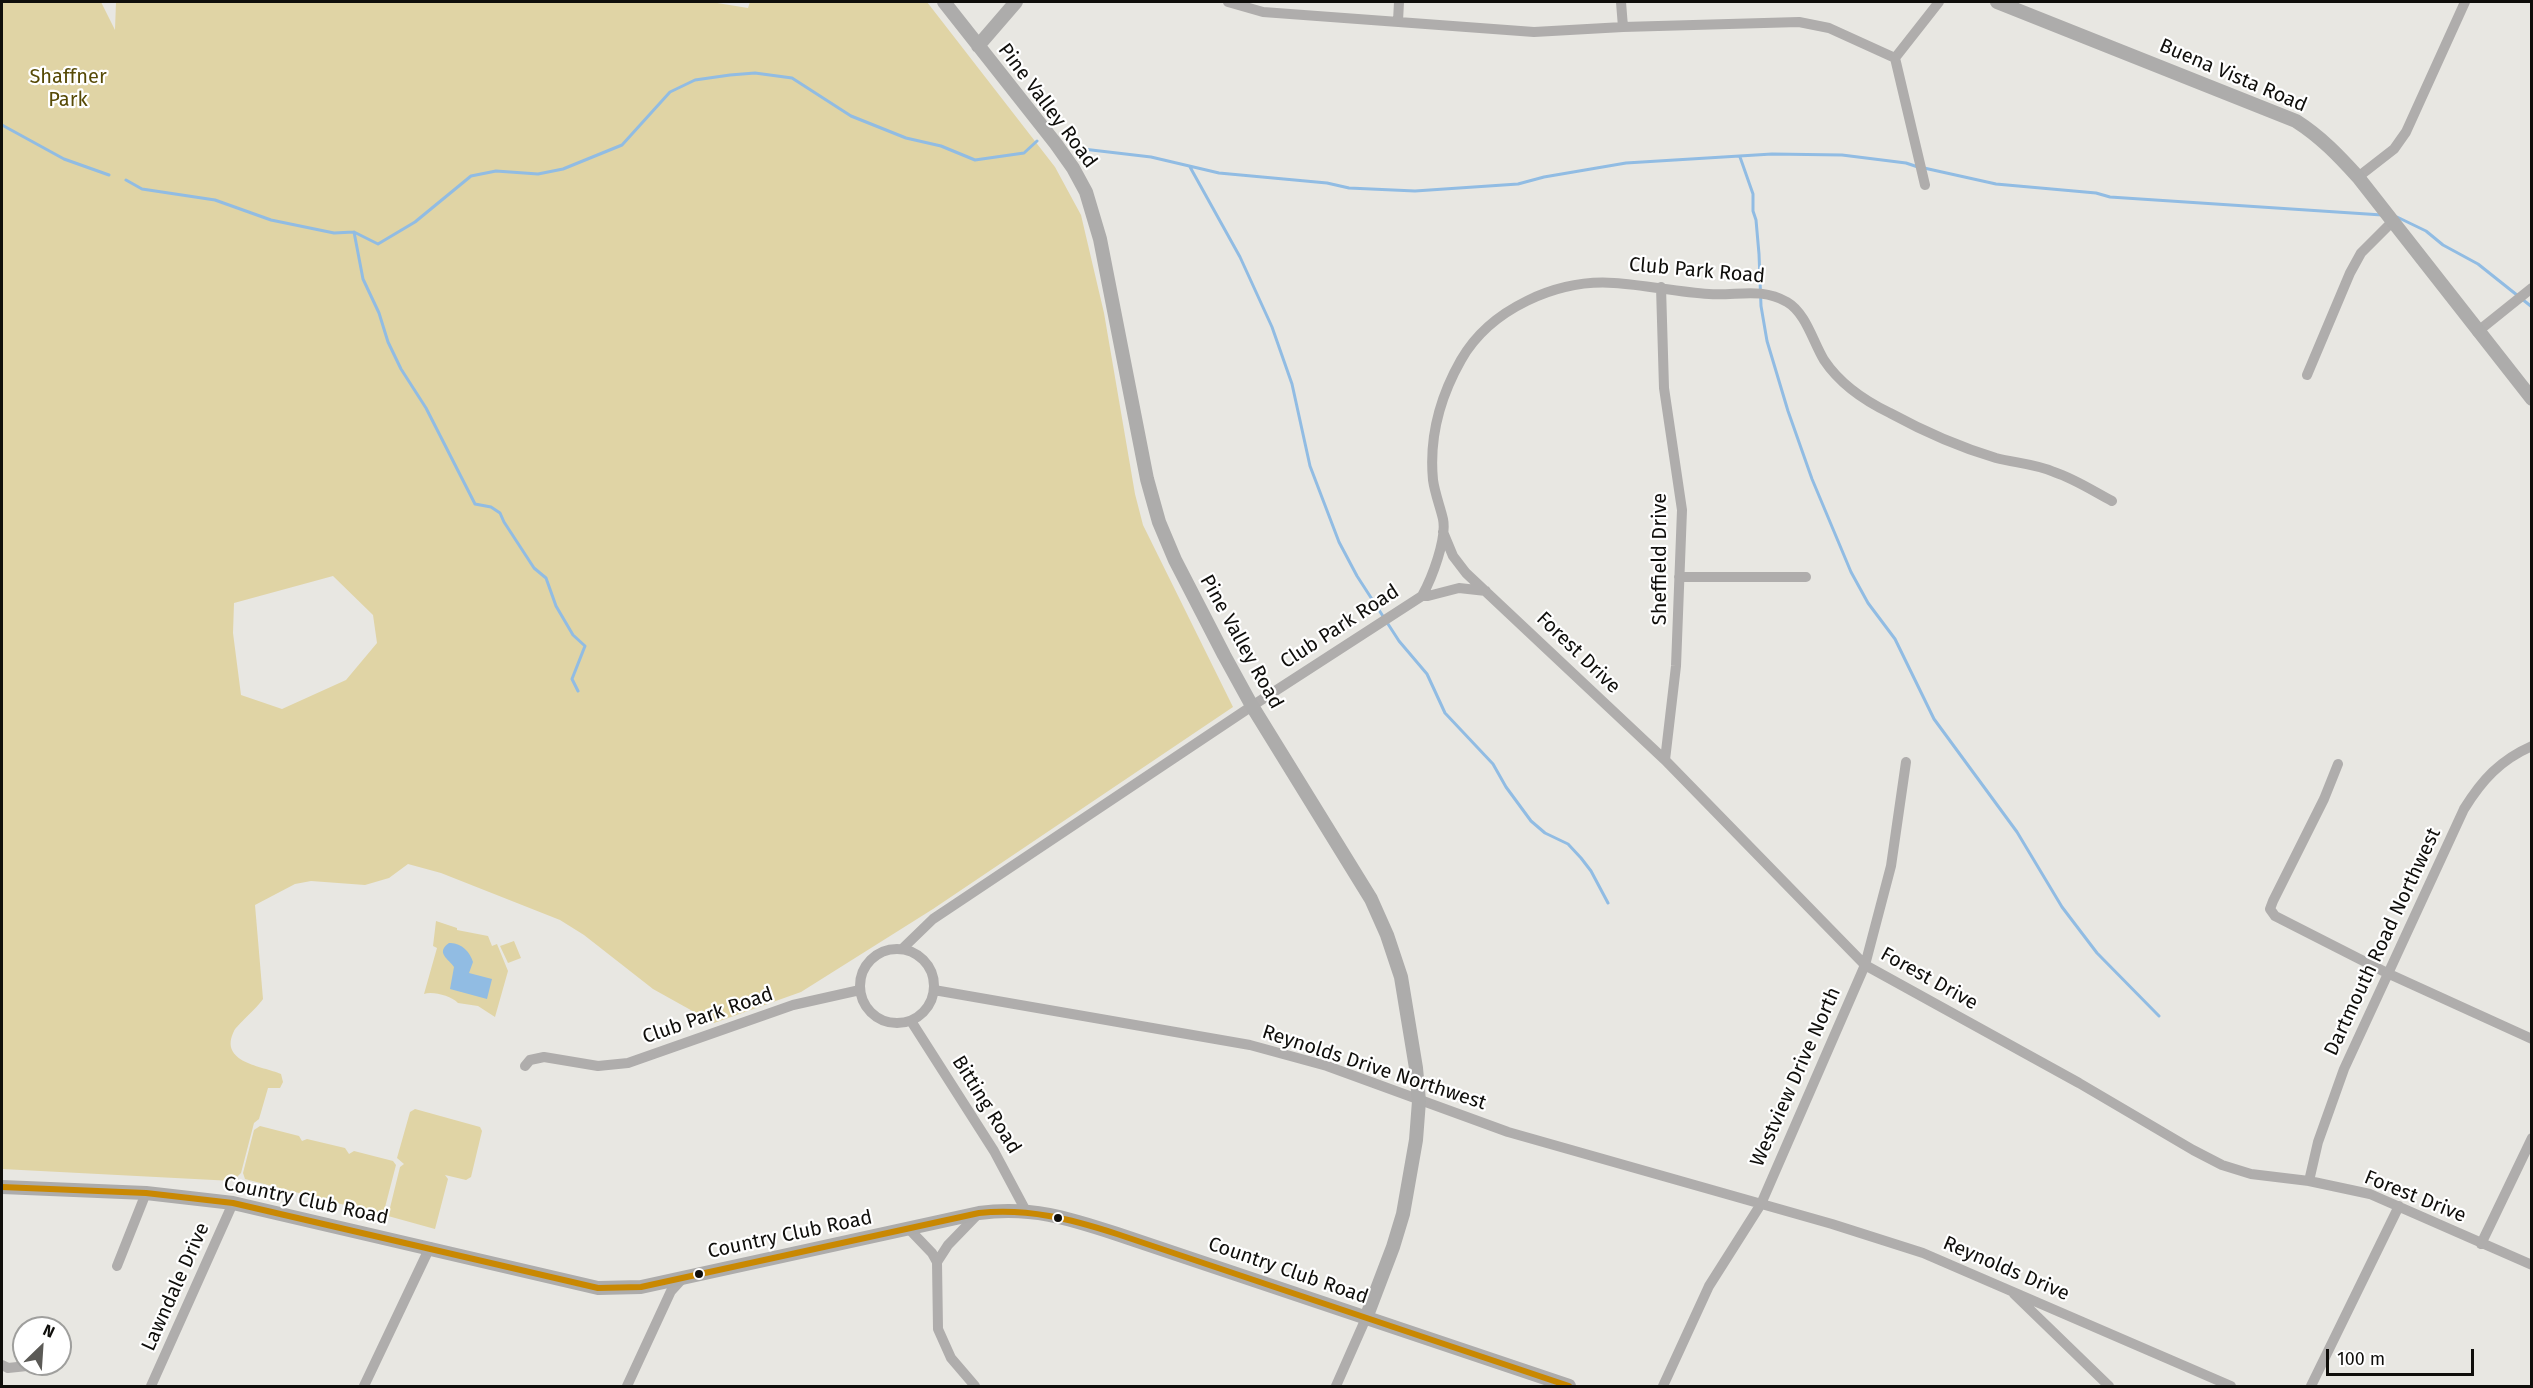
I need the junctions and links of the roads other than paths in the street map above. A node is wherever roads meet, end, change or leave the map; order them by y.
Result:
1 (944, 2) edge
2 (1016, 2) edge
3 (1228, 2) edge
4 (1399, 2) edge
5 (1621, 2) edge
6 (1940, 2) edge
7 (1997, 2) edge
8 (2465, 2) edge
9 (1398, 21) junction
10 (1623, 27) junction
11 (978, 46) junction
12 (1896, 58) junction
13 (2358, 177) junction
14 (1925, 185) dead end
15 (2392, 222) junction
16 (1661, 287) junction
17 (2532, 288) edge
18 (2477, 332) junction
19 (2307, 375) dead end
20 (2532, 399) edge
21 (2112, 501) dead end
22 (1443, 529) junction
23 (1679, 577) junction
24 (1806, 577) dead end
25 (1486, 591) junction
26 (1422, 596) junction
27 (1252, 706) junction
28 (2532, 746) edge
29 (1665, 760) junction
30 (1906, 762) dead end
31 (2338, 764) dead end
32 (902, 949) junction
33 (1865, 965) junction
34 (2387, 973) junction
35 (860, 990) junction
36 (934, 990) junction
37 (911, 1021) junction
38 (2532, 1039) edge
39 (523, 1066) dead end
40 (1419, 1101) junction
41 (2532, 1138) edge
42 (2309, 1181) junction
43 (2, 1187) edge
44 (146, 1193) junction
45 (233, 1203) junction
46 (1761, 1203) junction
47 (2399, 1206) junction
48 (1026, 1211) junction
49 (979, 1213) junction
50 (909, 1229) junction
51 (2481, 1244) junction
52 (430, 1247) junction
53 (938, 1262) junction
54 (2532, 1265) edge
55 (117, 1266) dead end
56 (682, 1279) junction
57 (2010, 1290) junction
58 (1366, 1318) junction
59 (151, 1386) edge
60 (364, 1386) edge
61 (627, 1386) edge
62 (975, 1386) edge
63 (1336, 1386) edge
64 (1569, 1386) edge
65 (1663, 1386) edge
66 (2109, 1386) edge
67 (2231, 1386) edge
68 (2311, 1386) edge

1 - 11 street, Pine Valley Road
2 - 11 street
3 - 9 street
4 - 9 street
5 - 10 street
6 - 12 street
7 - 13 street, Buena Vista Road
8 - 13 street
9 - 10 street
10 - 12 street
11 - 27 street, Pine Valley Road
12 - 14 street
13 - 15 street, Buena Vista Road
15 - 18 street, Buena Vista Road
15 - 19 street
16 - 21 street, Club Park Road
16 - 22 street, Club Park Road
16 - 23 street, Sheffield Drive
17 - 18 street
18 - 20 street, Buena Vista Road
22 - 25 street, Forest Drive
22 - 26 street, Club Park Road
23 - 24 street
23 - 29 street, Sheffield Drive
25 - 26 street
25 - 29 street, Forest Drive
26 - 27 street, Club Park Road
27 - 32 street, Club Park Road
27 - 40 street, Pine Valley Road
28 - 34 street, Dartmouth Road Northwest
29 - 33 street, Forest Drive
30 - 33 street, Westview Drive North
31 - 34 street
32 - 35 street
32 - 36 street
33 - 42 street, Forest Drive
33 - 46 street, Westview Drive North
34 - 38 street
34 - 42 street, Dartmouth Road Northwest
35 - 37 street
35 - 39 street, Club Park Road
36 - 37 street
36 - 40 street, Reynolds Drive Northwest
37 - 48 street, Bitting Road
40 - 46 street, Reynolds Drive Northwest
40 - 58 street, Pine Valley Road
41 - 51 street
42 - 47 street, Forest Drive
43 - 44 street, Country Club Road
44 - 45 street, Country Club Road
44 - 55 street
45 - 52 street, Country Club Road
45 - 59 street, Lawndale Drive
46 - 57 street, Reynolds Drive
46 - 65 street, Westview Drive North
47 - 51 street, Forest Drive
47 - 68 street
48 - 49 street, Country Club Road
48 - 58 street, Country Club Road
49 - 50 street, Country Club Road
49 - 53 street
50 - 53 street
50 - 56 street, Country Club Road
51 - 54 street, Forest Drive
52 - 56 street, Country Club Road
52 - 60 street
53 - 62 street
56 - 61 street
57 - 66 street
57 - 67 street, Reynolds Drive
58 - 63 street
58 - 64 street, Country Club Road

